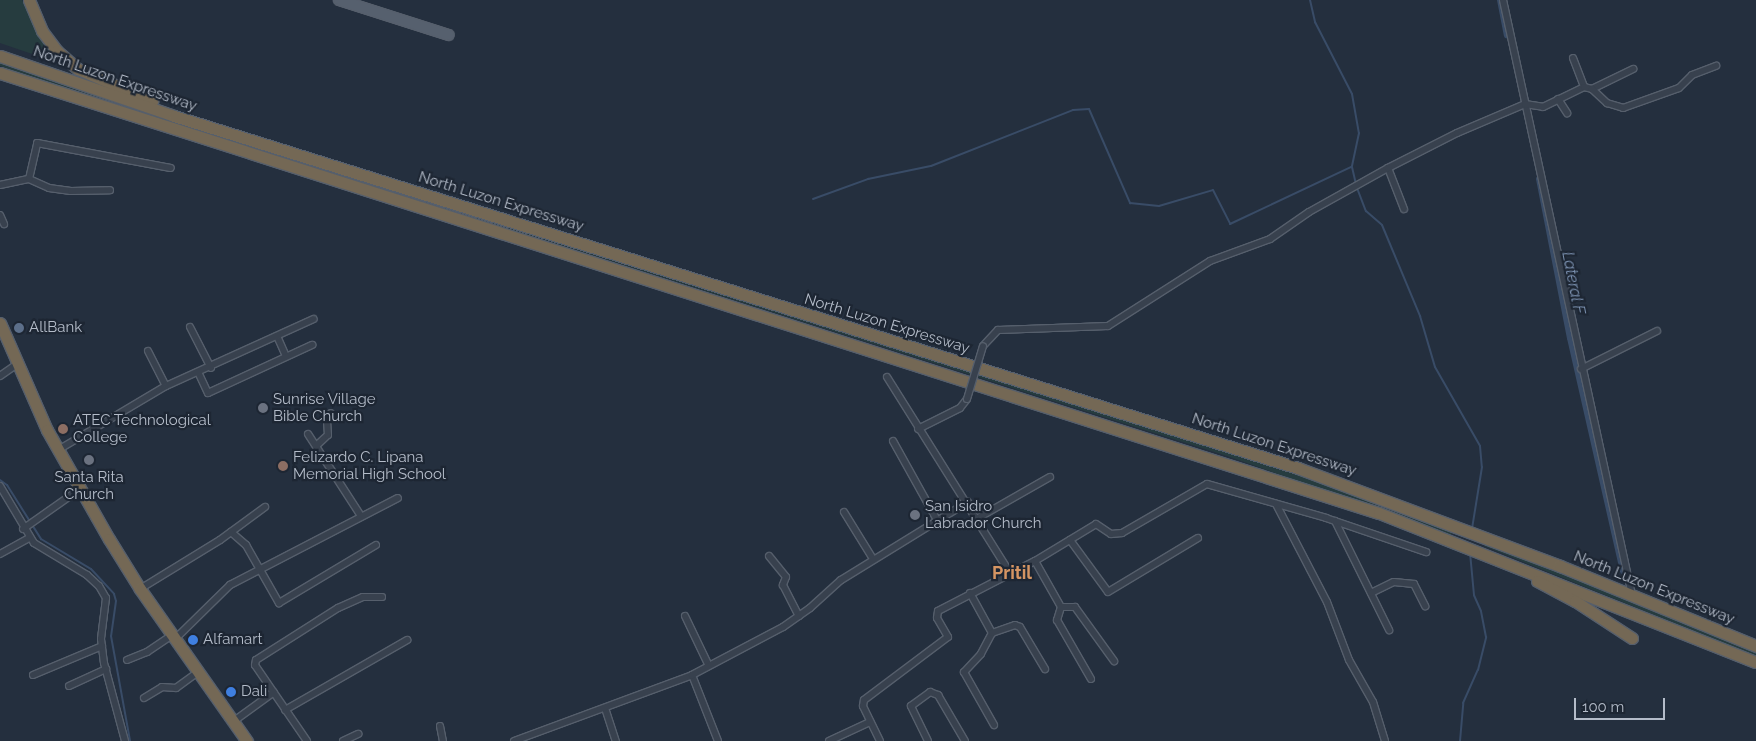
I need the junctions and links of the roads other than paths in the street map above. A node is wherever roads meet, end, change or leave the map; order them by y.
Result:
1 (29, 0) edge
2 (339, 0) edge
3 (1503, 0) edge
4 (449, 35) dead end
5 (0, 56) edge
6 (1572, 58) dead end
7 (1716, 66) dead end
8 (1633, 69) dead end
9 (0, 73) edge
10 (1584, 87) junction
11 (1592, 89) junction
12 (1558, 99) junction
13 (1524, 104) junction
14 (1567, 113) dead end
15 (174, 116) junction
16 (171, 168) dead end
17 (1388, 168) junction
18 (29, 179) junction
19 (0, 185) edge
20 (110, 190) dead end
21 (1404, 209) dead end
22 (0, 215) edge
23 (4, 224) dead end
24 (314, 318) dead end
25 (0, 323) edge
26 (190, 327) dead end
27 (1657, 331) dead end
28 (277, 336) junction
29 (312, 345) dead end
30 (148, 351) dead end
31 (286, 356) junction
32 (17, 364) junction
33 (211, 368) junction
34 (1581, 369) junction
35 (199, 374) junction
36 (0, 376) edge
37 (887, 377) dead end
38 (166, 386) junction
39 (331, 413) dead end
40 (918, 429) junction
41 (308, 434) dead end
42 (893, 441) dead end
43 (316, 446) junction
44 (58, 450) junction
45 (1050, 477) dead end
46 (0, 486) edge
47 (80, 489) junction
48 (398, 498) dead end
49 (968, 502) junction
50 (1276, 504) junction
51 (265, 507) dead end
52 (844, 512) dead end
53 (361, 516) junction
54 (978, 518) junction
55 (938, 520) junction
56 (1334, 521) junction
57 (25, 528) junction
58 (231, 532) junction
59 (29, 538) junction
60 (1198, 538) dead end
61 (1070, 540) junction
62 (376, 545) dead end
63 (1426, 552) dead end
64 (1481, 552) junction
65 (0, 554) edge
66 (769, 556) dead end
67 (873, 559) junction
68 (1035, 561) junction
69 (261, 568) junction
70 (1010, 573) junction
71 (140, 589) junction
72 (970, 593) junction
73 (1371, 593) junction
74 (1632, 595) junction
75 (382, 597) dead end
76 (1425, 606) dead end
77 (1061, 607) junction
78 (685, 616) dead end
79 (799, 616) junction
80 (1389, 630) dead end
81 (992, 633) junction
82 (173, 637) junction
83 (1632, 638) dead end
84 (407, 640) dead end
85 (102, 646) junction
86 (1756, 646) edge
87 (127, 660) dead end
88 (1114, 661) dead end
89 (1756, 662) edge
90 (709, 666) junction
91 (106, 669) junction
92 (1045, 669) dead end
93 (198, 672) junction
94 (692, 675) junction
95 (33, 676) dead end
96 (1091, 679) dead end
97 (69, 686) dead end
98 (274, 692) junction
99 (144, 698) dead end
100 (605, 708) junction
101 (285, 710) junction
102 (234, 721) junction
103 (870, 722) junction
104 (994, 725) dead end
105 (440, 726) dead end
106 (358, 734) dead end
107 (834, 740) edge
108 (125, 741) edge
109 (247, 741) edge
110 (307, 741) edge
111 (343, 741) edge
112 (443, 741) edge
113 (514, 741) edge
114 (616, 741) edge
115 (718, 741) edge
116 (880, 741) edge
117 (928, 741) edge
118 (965, 741) edge
119 (1385, 741) edge

1 - 15 highway
2 - 4 main road
3 - 13 street
5 - 15 highway, North Luzon Expressway
6 - 10 street
7 - 11 street
8 - 11 street
9 - 64 highway, North Luzon Expressway
10 - 11 street
10 - 12 street
12 - 13 street
12 - 14 street
13 - 17 street
13 - 34 street
15 - 74 highway, North Luzon Expressway
16 - 18 street
17 - 21 street
17 - 40 street, bridge
18 - 19 street
18 - 20 street
22 - 23 street
24 - 28 street
25 - 32 highway
26 - 33 street
27 - 34 street
28 - 31 street
28 - 33 street
29 - 31 street
30 - 38 street
31 - 35 street
32 - 36 street
32 - 44 highway
33 - 35 street
34 - 74 street
35 - 38 street
37 - 40 street
38 - 44 street
39 - 43 street
40 - 49 street
41 - 43 street
42 - 55 street
43 - 53 street
44 - 47 highway
45 - 54 street
46 - 57 street
47 - 57 street
47 - 71 highway
48 - 53 street
49 - 54 street
49 - 55 street
50 - 56 street
50 - 61 street
50 - 119 street
51 - 58 street
52 - 67 street
53 - 69 street
54 - 70 street
55 - 67 street
56 - 63 street
56 - 73 street
57 - 59 street
58 - 69 street
58 - 71 street
59 - 65 street
59 - 85 street
60 - 61 street
61 - 68 street
62 - 69 street
64 - 83 highway
64 - 89 highway, North Luzon Expressway
66 - 79 street
67 - 79 street
68 - 70 street
68 - 77 street
69 - 82 street
70 - 72 street
71 - 82 highway
72 - 81 street
72 - 103 street
73 - 76 street
73 - 80 street
74 - 86 highway, North Luzon Expressway
75 - 98 street
77 - 88 street
77 - 96 street
78 - 90 street
79 - 90 street
81 - 92 street
81 - 104 street
82 - 87 street
82 - 93 highway
84 - 101 street
85 - 91 street
85 - 95 street
90 - 94 street
91 - 97 street
91 - 108 street
93 - 99 street
93 - 102 highway
94 - 100 street
94 - 115 street
98 - 101 street
98 - 102 street
100 - 113 street
100 - 114 street
101 - 110 street
102 - 109 highway
103 - 107 street
103 - 116 street
105 - 112 street
106 - 111 street
117 - 118 street

